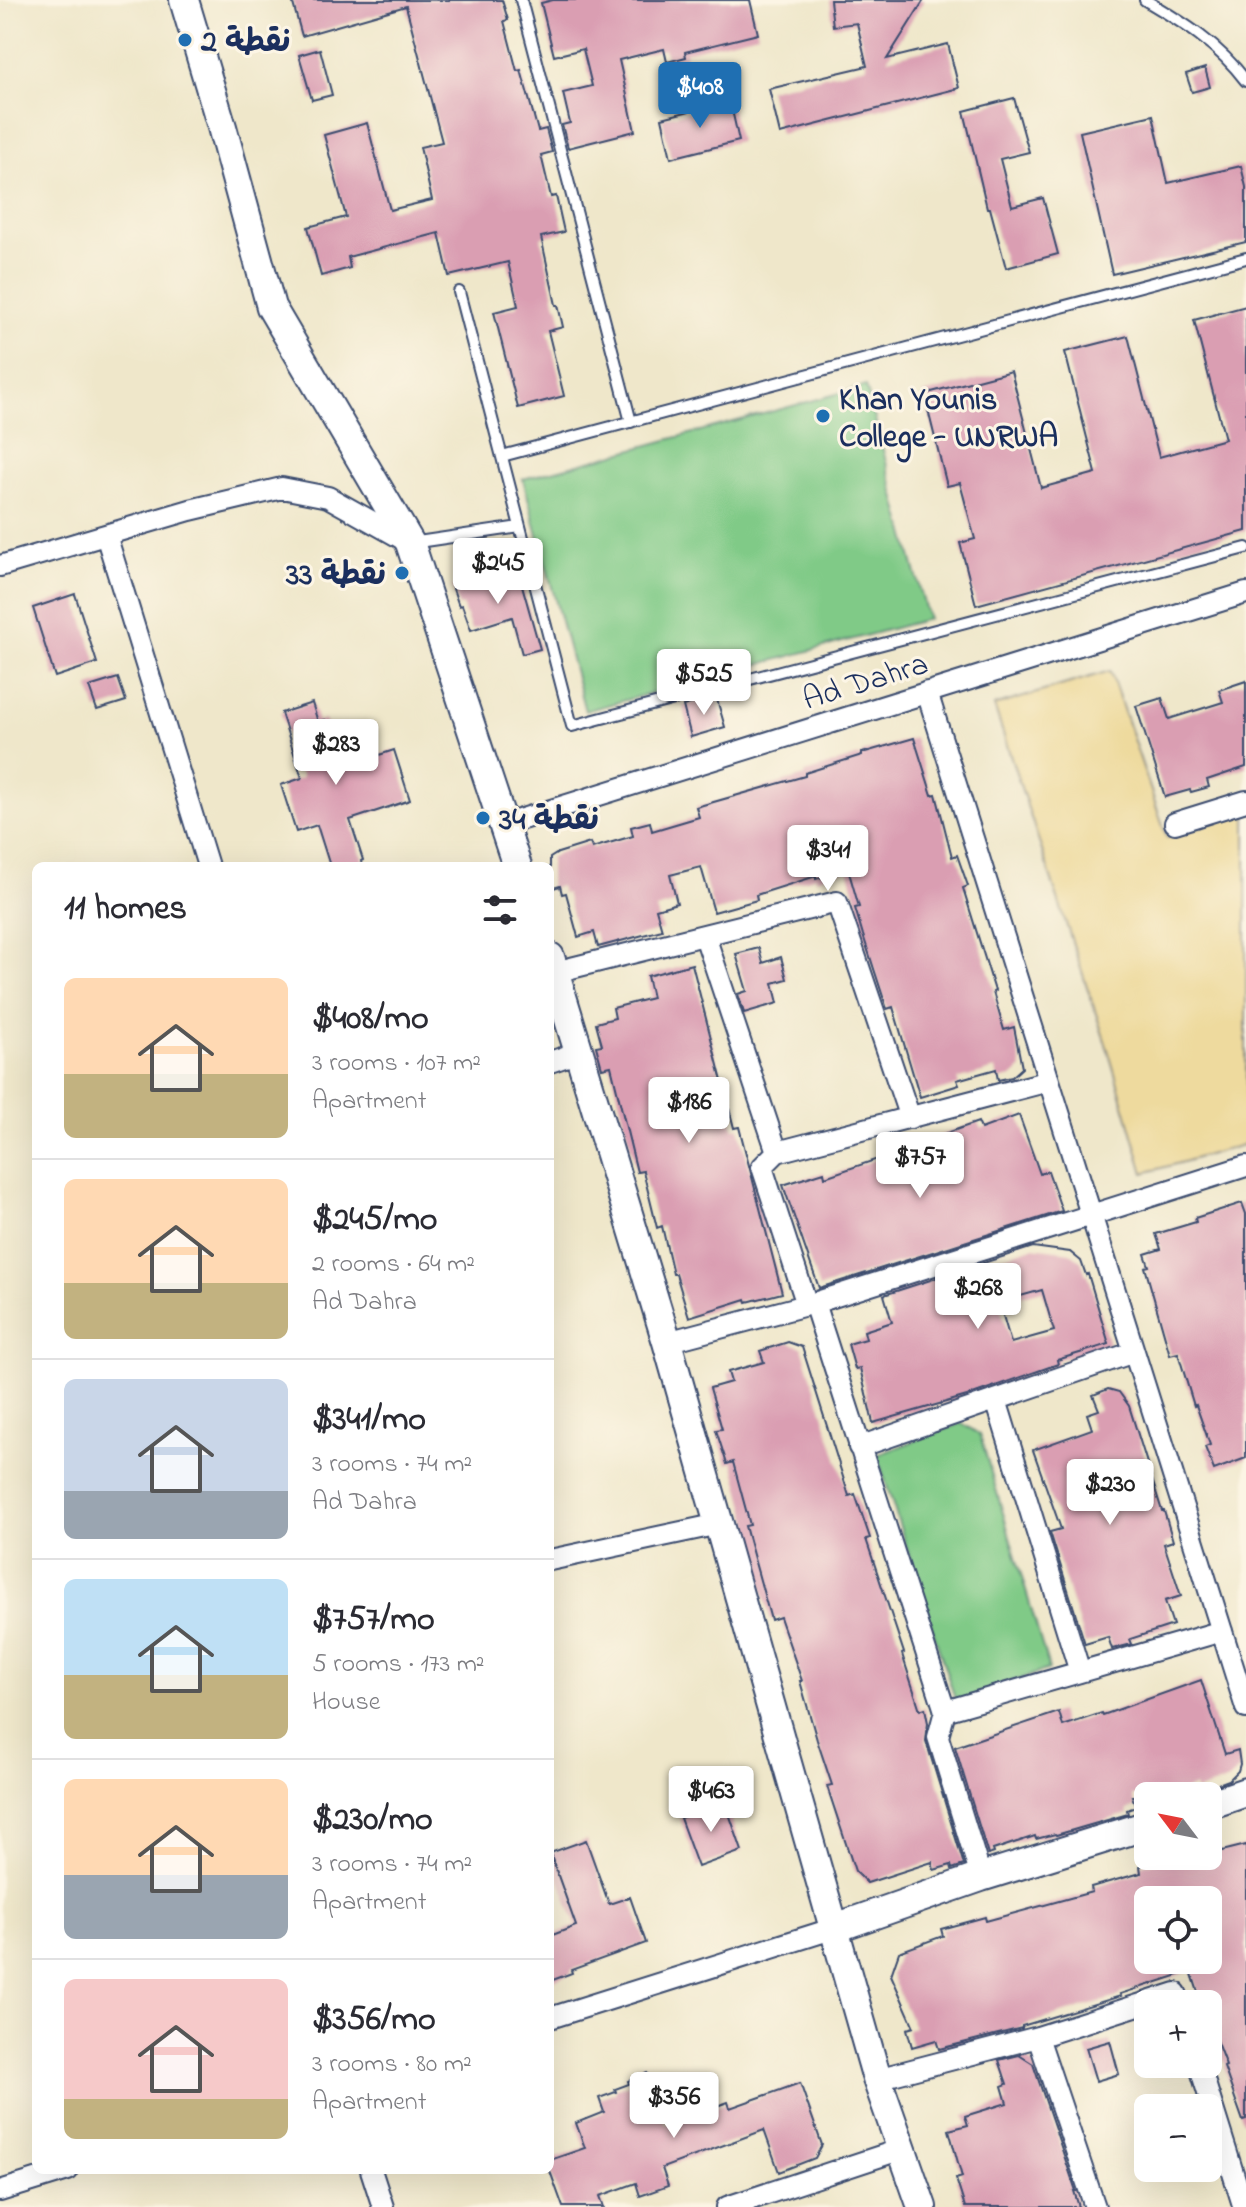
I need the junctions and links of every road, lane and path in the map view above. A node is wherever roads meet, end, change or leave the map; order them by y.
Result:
1 (184, 0) edge
2 (521, 0) edge
3 (1145, 0) edge
4 (1246, 81) edge
5 (1246, 258) edge
6 (459, 292) dead end
7 (631, 422) junction
8 (502, 456) junction
9 (520, 527) junction
10 (106, 535) junction
11 (410, 543) junction
12 (1246, 548) edge
13 (0, 566) edge
14 (1246, 593) edge
15 (927, 692) junction
16 (1246, 801) edge
17 (1175, 823) dead end
18 (503, 825) junction
19 (207, 862) edge
20 (516, 862) edge
21 (705, 936) junction
22 (554, 965) edge
23 (554, 968) edge
24 (579, 1052) junction
25 (554, 1061) edge
26 (1049, 1081) junction
27 (910, 1118) junction
28 (777, 1152) junction
29 (1246, 1166) edge
30 (1091, 1214) junction
31 (810, 1304) junction
32 (667, 1342) junction
33 (1134, 1352) junction
34 (996, 1400) junction
35 (859, 1447) junction
36 (719, 1524) junction
37 (554, 1559) edge
38 (1222, 1631) junction
39 (1080, 1672) junction
40 (1246, 1708) edge
41 (945, 1711) junction
42 (1246, 1792) edge
43 (1222, 1800) edge
44 (1134, 1829) edge
45 (981, 1877) junction
46 (835, 1928) junction
47 (1134, 2006) edge
48 (554, 2017) edge
49 (1038, 2037) junction
50 (1203, 2078) edge
51 (877, 2079) junction
52 (902, 2149) junction
53 (55, 2174) edge
54 (372, 2174) edge
55 (0, 2191) edge
56 (1242, 2205) edge
57 (383, 2207) edge
58 (727, 2207) edge
59 (922, 2207) edge
60 (1095, 2207) edge

1 - 11 street
2 - 7 lane
3 - 4 lane
5 - 7 lane
6 - 8 lane
7 - 8 lane
8 - 9 lane
9 - 11 lane
9 - 12 lane
10 - 11 street
10 - 13 street
10 - 19 street
11 - 18 street
14 - 15 street, Ad Dahra
15 - 18 street, Ad Dahra
15 - 26 street
16 - 17 street
18 - 20 street
21 - 22 street
21 - 27 street
21 - 28 street
23 - 24 street
24 - 25 street
24 - 32 street
26 - 27 street
26 - 30 street
27 - 28 street
28 - 31 street
29 - 30 street
30 - 31 street
30 - 33 street
31 - 32 street
31 - 35 street
32 - 36 street
33 - 34 street
33 - 38 street
34 - 35 street
34 - 39 street
35 - 41 street
36 - 37 street
36 - 46 street
38 - 39 street
38 - 40 street
39 - 41 street
41 - 45 street
42 - 43 street
44 - 45 street
45 - 46 street
46 - 48 street
46 - 51 street
47 - 49 street
49 - 51 street
49 - 60 street
50 - 56 street
51 - 52 street
52 - 58 street
52 - 59 street
53 - 55 street
54 - 57 street

